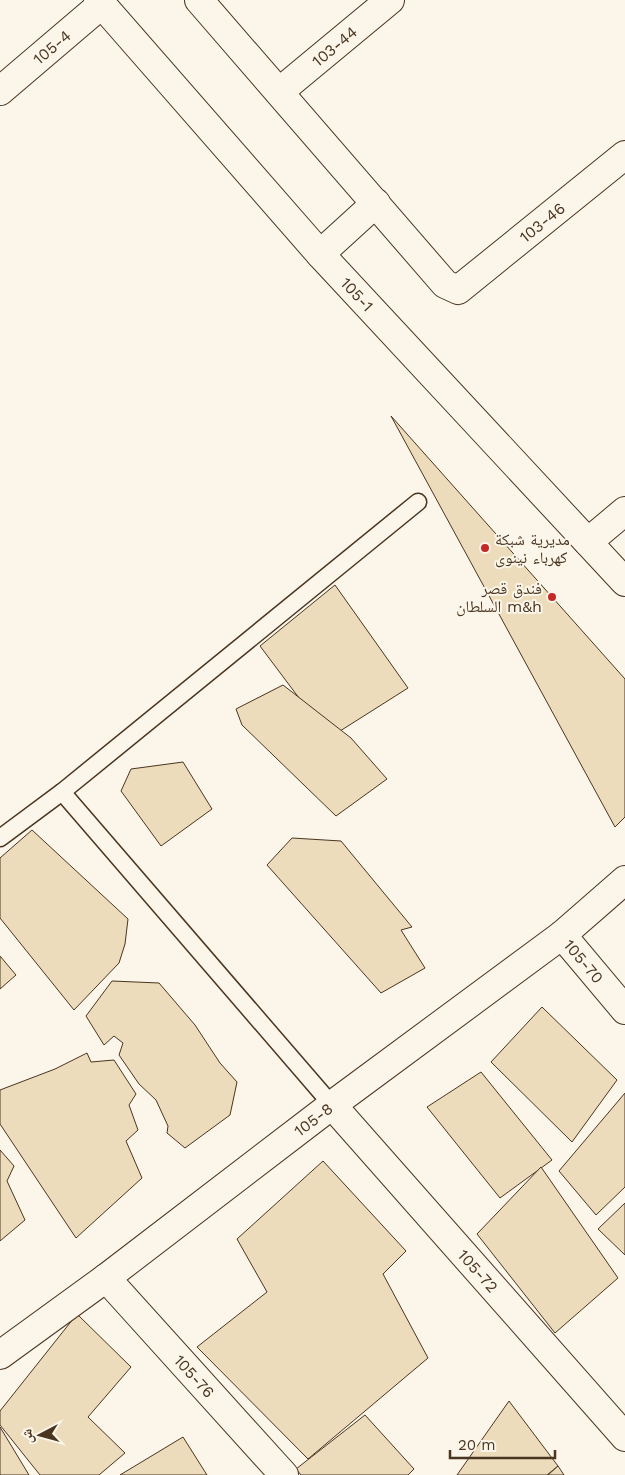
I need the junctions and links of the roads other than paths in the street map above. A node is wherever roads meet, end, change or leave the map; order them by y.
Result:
1 (199, 0) edge
2 (390, 0) edge
3 (100, 2) edge
4 (0, 91) edge
5 (279, 92) junction
6 (625, 155) edge
7 (376, 203) junction
8 (320, 254) junction
9 (418, 502) dead end
10 (625, 511) edge
11 (588, 542) junction
12 (625, 582) edge
13 (62, 792) junction
14 (0, 838) edge
15 (625, 880) edge
16 (562, 935) junction
17 (625, 1010) edge
18 (332, 1105) junction
19 (106, 1278) junction
20 (0, 1354) edge
21 (625, 1437) edge
22 (284, 1475) edge

1 - 5 street
2 - 5 street, 103-44
3 - 4 street, 105-4
3 - 8 street, 105-1
5 - 7 street
6 - 7 street, 103-46
7 - 8 street
8 - 11 street, 105-1
9 - 13 lane
10 - 11 street
11 - 12 street, 105-1
13 - 14 lane
13 - 18 lane
15 - 16 street, 105-8
16 - 17 street, 105-70
16 - 18 street, 105-8
18 - 19 street, 105-8
18 - 21 street, 105-72
19 - 20 street, 105-8
19 - 22 street, 105-76

